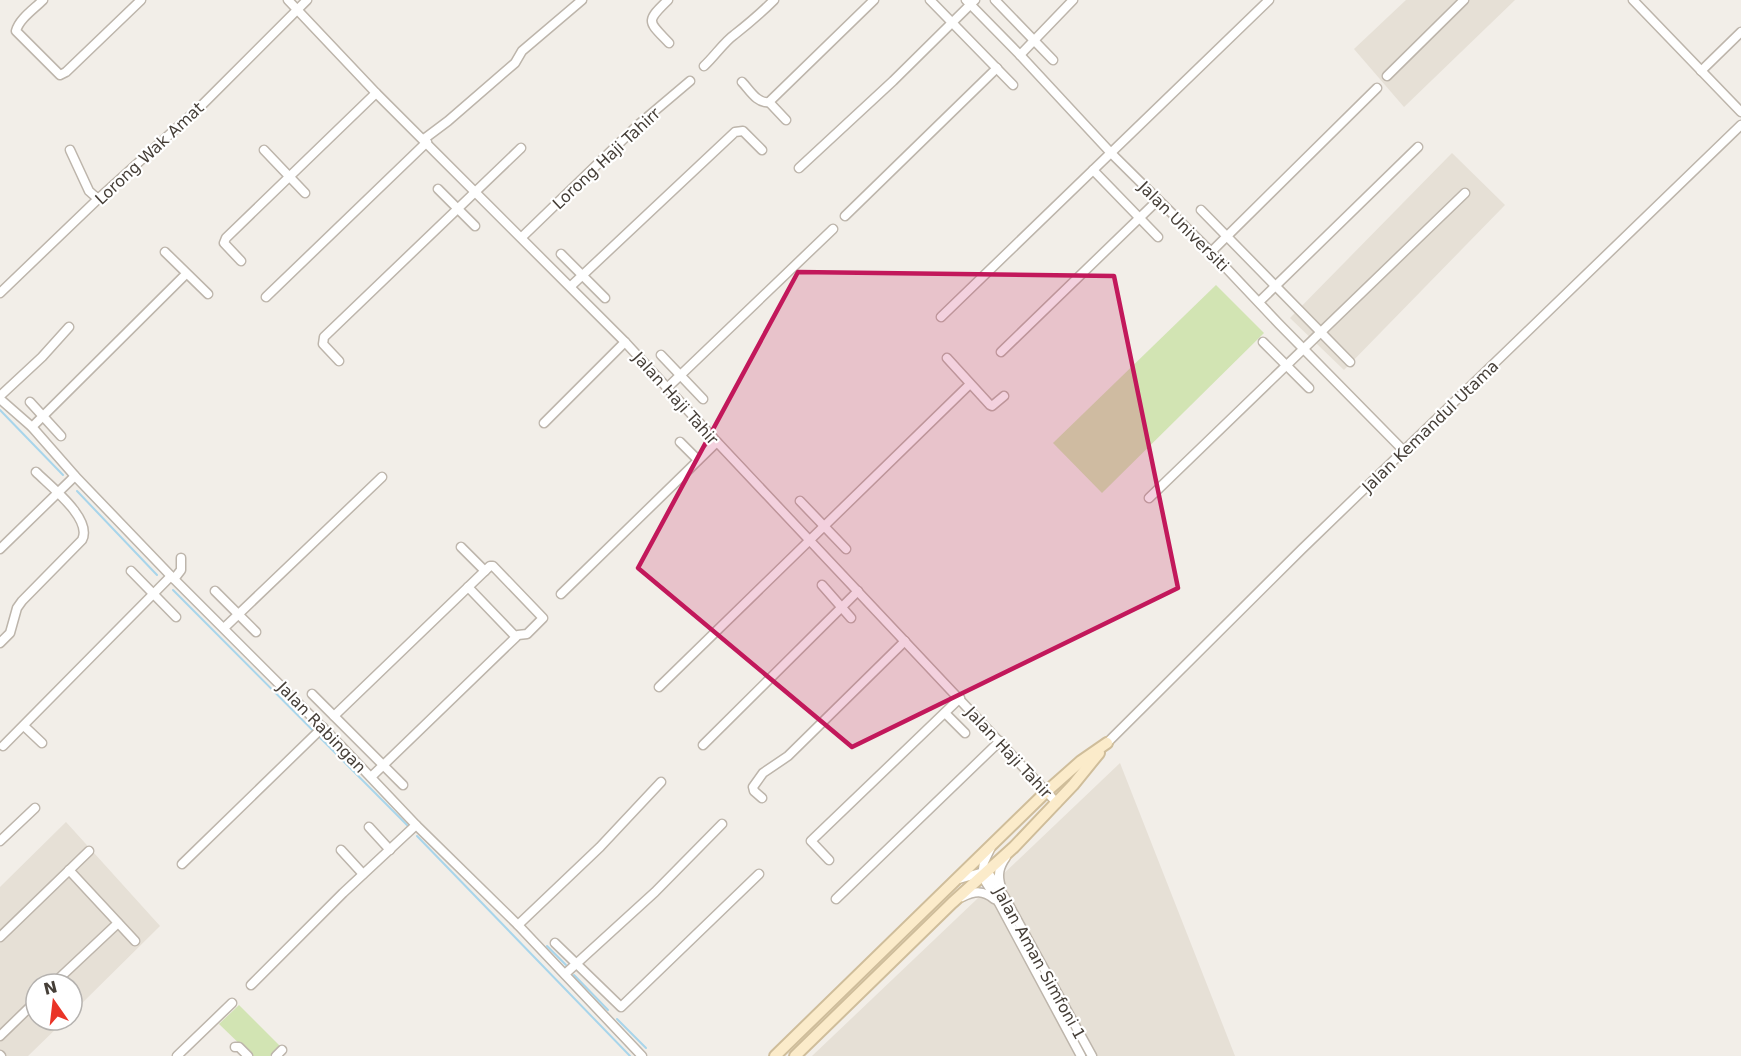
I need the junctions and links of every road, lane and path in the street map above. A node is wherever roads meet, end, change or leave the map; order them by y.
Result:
1 (43, 0) edge
2 (141, 0) edge
3 (288, 0) edge
4 (307, 0) edge
5 (582, 0) edge
6 (668, 0) edge
7 (774, 0) edge
8 (874, 0) edge
9 (930, 0) edge
10 (995, 0) edge
11 (1074, 0) edge
12 (1269, 0) edge
13 (1464, 0) edge
14 (1633, 0) edge
15 (970, 1) edge
16 (297, 10) junction
17 (951, 22) junction
18 (1741, 32) edge
19 (1034, 40) junction
20 (669, 43) dead end
21 (1020, 55) junction
22 (1053, 60) dead end
23 (704, 66) dead end
24 (997, 68) junction
25 (1701, 71) junction
26 (1387, 76) dead end
27 (690, 81) dead end
28 (742, 82) dead end
29 (1013, 85) dead end
30 (1377, 88) dead end
31 (376, 93) junction
32 (769, 102) junction
33 (1741, 112) edge
34 (786, 120) dead end
35 (1741, 125) edge
36 (425, 140) junction
37 (1418, 147) dead end
38 (521, 148) dead end
39 (70, 150) dead end
40 (264, 150) dead end
41 (762, 150) dead end
42 (1111, 153) junction
43 (800, 168) dead end
44 (1093, 170) junction
45 (291, 177) junction
46 (438, 189) dead end
47 (476, 192) junction
48 (305, 193) dead end
49 (1465, 193) dead end
50 (98, 199) junction
51 (1158, 200) junction
52 (458, 209) junction
53 (1201, 210) dead end
54 (845, 216) dead end
55 (1140, 218) junction
56 (475, 226) dead end
57 (833, 230) dead end
58 (522, 237) junction
59 (1158, 237) dead end
60 (1227, 237) junction
61 (165, 252) dead end
62 (1211, 252) junction
63 (561, 254) dead end
64 (241, 261) dead end
65 (186, 274) junction
66 (583, 275) junction
67 (571, 286) junction
68 (1275, 286) junction
69 (0, 293) edge
70 (208, 294) dead end
71 (266, 297) dead end
72 (605, 298) dead end
73 (1259, 302) junction
74 (941, 317) dead end
75 (69, 327) dead end
76 (1321, 332) junction
77 (625, 342) junction
78 (1263, 342) dead end
79 (1304, 349) junction
80 (1001, 352) dead end
81 (661, 355) dead end
82 (947, 358) dead end
83 (339, 361) dead end
84 (1350, 362) dead end
85 (1286, 366) junction
86 (680, 375) junction
87 (970, 384) junction
88 (667, 388) junction
89 (1309, 388) dead end
90 (1004, 396) dead end
91 (0, 397) edge
92 (703, 399) dead end
93 (30, 402) dead end
94 (43, 416) junction
95 (544, 423) dead end
96 (32, 427) junction
97 (62, 436) dead end
98 (680, 442) dead end
99 (717, 442) junction
100 (1404, 451) junction
101 (698, 460) junction
102 (36, 472) dead end
103 (75, 476) junction
104 (382, 477) dead end
105 (57, 494) junction
106 (1149, 498) dead end
107 (800, 501) dead end
108 (824, 526) junction
109 (810, 540) junction
110 (461, 547) dead end
111 (0, 549) edge
112 (846, 549) dead end
113 (181, 558) dead end
114 (131, 571) dead end
115 (484, 571) junction
116 (173, 578) junction
117 (822, 585) dead end
118 (468, 587) junction
119 (215, 591) dead end
120 (858, 591) junction
121 (561, 594) dead end
122 (154, 595) junction
123 (841, 608) junction
124 (238, 613) junction
125 (176, 617) dead end
126 (851, 618) dead end
127 (224, 628) junction
128 (256, 632) dead end
129 (518, 636) junction
130 (904, 641) junction
131 (0, 643) edge
132 (659, 687) dead end
133 (312, 694) dead end
134 (960, 698) junction
135 (945, 713) junction
136 (334, 716) junction
137 (24, 726) junction
138 (317, 733) junction
139 (965, 733) dead end
140 (1000, 741) junction
141 (42, 743) dead end
142 (1107, 743) junction
143 (703, 745) dead end
144 (3, 746) dead end
145 (382, 764) junction
146 (371, 777) junction
147 (661, 782) dead end
148 (403, 785) dead end
149 (1046, 792) junction
150 (762, 798) dead end
151 (1057, 803) junction
152 (35, 808) dead end
153 (723, 824) dead end
154 (416, 825) junction
155 (369, 827) dead end
156 (0, 841) edge
157 (993, 844) junction
158 (1014, 848) junction
159 (341, 850) dead end
160 (390, 850) junction
161 (89, 851) dead end
162 (829, 860) dead end
163 (182, 864) dead end
164 (69, 870) junction
165 (984, 873) junction
166 (363, 874) junction
167 (759, 874) dead end
168 (956, 880) junction
169 (836, 898) dead end
170 (1001, 899) junction
171 (952, 903) junction
172 (118, 923) junction
173 (518, 925) junction
174 (0, 937) edge
175 (135, 941) dead end
176 (555, 943) dead end
177 (576, 964) junction
178 (66, 972) edge
179 (565, 974) junction
180 (251, 985) dead end
181 (232, 1003) dead end
182 (24, 1013) edge
183 (0, 1036) edge
184 (235, 1047) dead end
185 (177, 1056) edge
186 (248, 1056) edge
187 (642, 1056) edge
188 (775, 1056) edge
189 (795, 1056) edge
190 (1081, 1056) edge
191 (1092, 1056) edge

1 - 2 street
3 - 16 street, Jalan Haji Tahir
4 - 16 street, Lorong Wak Amat
5 - 36 street
6 - 20 street
7 - 23 street
8 - 32 street
9 - 17 street
10 - 19 street
11 - 19 street
12 - 42 street
13 - 26 street
14 - 25 street
15 - 17 street
15 - 21 street, Jalan Universiti
16 - 31 street, Jalan Haji Tahir
16 - 50 street, Lorong Wak Amat
17 - 24 street
17 - 43 street
18 - 25 street
19 - 21 street
19 - 22 street
21 - 42 street, Jalan Universiti
24 - 29 street
24 - 54 street
25 - 33 street
27 - 58 street, Lorong Haji Tahirr
28 - 32 street
30 - 60 street
31 - 36 street, Jalan Haji Tahir
31 - 45 street
32 - 34 street
35 - 100 street, Jalan Kemandul Utama
36 - 47 street, Jalan Haji Tahir
36 - 71 street
37 - 68 street
38 - 47 street
39 - 50 street
40 - 45 street
41 - 66 street
42 - 44 street
42 - 51 street, Jalan Universiti
44 - 55 street
44 - 74 street
45 - 48 street
45 - 64 street
46 - 52 street
47 - 52 street
47 - 58 street, Jalan Haji Tahir
49 - 76 street
50 - 69 street, Lorong Wak Amat
51 - 55 street
51 - 62 street, Jalan Universiti
52 - 56 street
52 - 83 street
53 - 60 street
55 - 59 street
55 - 80 street
57 - 86 street
58 - 67 street, Jalan Haji Tahir
60 - 62 street
60 - 68 street
61 - 65 street
62 - 73 street, Jalan Universiti
63 - 66 street
65 - 70 street
65 - 94 street
66 - 67 street
66 - 72 street
67 - 77 street, Jalan Haji Tahir
68 - 73 street
68 - 76 street
73 - 79 street, Jalan Universiti
75 - 91 street
76 - 79 street
76 - 84 street
77 - 88 street, Jalan Haji Tahir
77 - 95 street
78 - 85 street
79 - 85 street
79 - 100 street, Jalan Universiti
81 - 86 street
82 - 87 street
85 - 89 street
85 - 106 street
86 - 88 street
86 - 92 street
87 - 90 street
87 - 108 street
88 - 99 street, Jalan Haji Tahir
91 - 96 street, Jalan Rabingan
93 - 94 street
94 - 96 street
94 - 97 street
96 - 103 street, Jalan Rabingan
98 - 101 street
99 - 101 street
99 - 109 street, Jalan Haji Tahir
100 - 142 street, Jalan Kemandul Utama
101 - 121 street
102 - 105 street
103 - 105 street
103 - 116 street, Jalan Rabingan
104 - 124 street
105 - 111 street
105 - 131 street
107 - 108 street
108 - 109 street
108 - 112 street
109 - 120 street, Jalan Haji Tahir
109 - 132 street
110 - 115 street
113 - 116 street
114 - 122 street
115 - 118 street
115 - 129 street
116 - 122 street
116 - 127 street, Jalan Rabingan
117 - 123 street
118 - 129 street
118 - 136 street
119 - 124 street
120 - 123 street
120 - 130 street, Jalan Haji Tahir
122 - 125 street
122 - 137 street
123 - 126 street
123 - 143 street
124 - 127 street
124 - 128 street
127 - 138 street, Jalan Rabingan
129 - 145 street
130 - 134 street, Jalan Haji Tahir
130 - 150 street
133 - 136 street
134 - 135 street
134 - 140 street, Jalan Haji Tahir
135 - 139 street
135 - 162 street
136 - 145 street
137 - 141 street
137 - 144 street
138 - 146 street, Jalan Rabingan
138 - 163 street
140 - 149 street, Jalan Haji Tahir
140 - 169 street
142 - 149 street
142 - 151 street
145 - 146 street
145 - 148 street
146 - 154 street, Jalan Rabingan
147 - 173 street
149 - 151 street, Jalan Haji Tahir
149 - 157 street
151 - 158 street
152 - 156 street
153 - 177 street
154 - 160 street
154 - 173 street, Jalan Rabingan
155 - 160 street
157 - 165 street
157 - 168 street
158 - 165 street
158 - 170 street
159 - 166 street
160 - 166 street
161 - 164 street
164 - 172 street
164 - 174 street
165 - 168 street
165 - 170 street, Jalan Aman Simfoni 1
165 - 171 street
166 - 180 street
167 - 177 street
168 - 188 street
170 - 171 street
170 - 190 street, Jalan Aman Simfoni 1
170 - 191 street, Jalan Aman Simfoni 1
171 - 189 street
172 - 175 street
172 - 178 street
173 - 179 street, Jalan Rabingan
176 - 177 street
177 - 179 street
179 - 187 street, Jalan Rabingan
181 - 185 street
182 - 183 street
184 - 186 street

